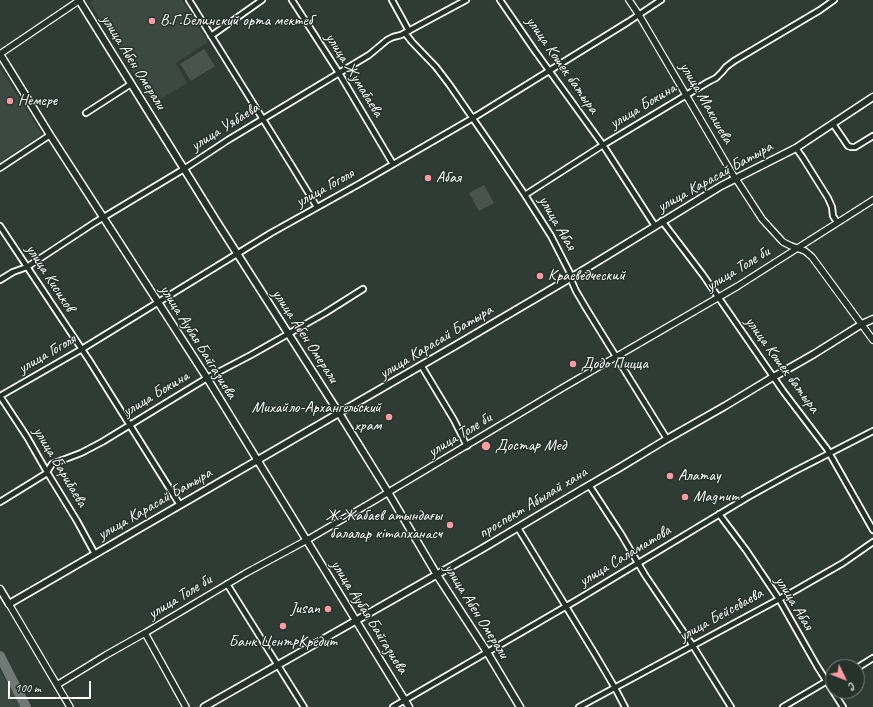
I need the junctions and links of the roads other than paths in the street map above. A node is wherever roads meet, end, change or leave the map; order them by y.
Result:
1 (79, 0) edge
2 (189, 0) edge
3 (262, 0) edge
4 (292, 0) edge
5 (392, 0) edge
6 (466, 0) edge
7 (500, 0) edge
8 (629, 0) edge
9 (662, 0) edge
10 (834, 0) edge
11 (639, 15) junction
12 (407, 32) junction
13 (211, 36) junction
14 (0, 54) edge
15 (549, 71) junction
16 (339, 73) junction
17 (131, 84) junction
18 (686, 95) junction
19 (873, 97) edge
20 (86, 113) dead end
21 (473, 118) junction
22 (262, 119) junction
23 (833, 124) junction
24 (50, 135) junction
25 (873, 136) edge
26 (603, 145) junction
27 (796, 148) junction
28 (393, 164) junction
29 (0, 168) edge
30 (184, 169) junction
31 (736, 178) junction
32 (525, 195) junction
33 (873, 200) edge
34 (317, 208) junction
35 (104, 218) junction
36 (662, 221) junction
37 (837, 222) junction
38 (0, 226) edge
39 (655, 226) junction
40 (798, 248) junction
41 (238, 254) junction
42 (27, 267) junction
43 (572, 277) junction
44 (0, 280) edge
45 (363, 289) dead end
46 (718, 297) junction
47 (158, 302) junction
48 (873, 319) edge
49 (862, 324) junction
50 (288, 334) junction
51 (873, 340) edge
52 (82, 349) junction
53 (615, 357) junction
54 (421, 365) junction
55 (773, 377) junction
56 (207, 378) junction
57 (0, 396) edge
58 (339, 413) junction
59 (130, 425) junction
60 (873, 431) edge
61 (667, 439) junction
62 (467, 446) junction
63 (829, 453) junction
64 (257, 460) junction
65 (47, 473) junction
66 (589, 485) junction
67 (388, 492) junction
68 (0, 502) edge
69 (180, 505) junction
70 (719, 514) junction
71 (518, 528) junction
72 (873, 530) edge
73 (307, 540) junction
74 (873, 542) edge
75 (95, 554) junction
76 (638, 563) junction
77 (437, 575) junction
78 (227, 584) junction
79 (0, 589) edge
80 (779, 599) junction
81 (9, 604) junction
82 (565, 607) junction
83 (356, 621) junction
84 (145, 633) junction
85 (693, 646) junction
86 (487, 652) junction
87 (278, 665) junction
88 (825, 677) edge
89 (825, 684) edge
90 (57, 685) junction
91 (615, 688) junction
92 (405, 700) junction
93 (70, 707) edge
94 (186, 707) edge
95 (204, 707) edge
96 (304, 707) edge
97 (393, 707) edge
98 (409, 707) edge
99 (520, 707) edge
100 (579, 707) edge
101 (625, 707) edge
102 (731, 707) edge
103 (783, 707) edge

1 - 14 street
1 - 17 main road, улица Абен Омерали
2 - 13 street
3 - 13 street
4 - 16 street, улица Жумабаева
5 - 12 street, улица Абая
6 - 12 street, улица Уябаева
7 - 15 street, улица Кошек батыра
8 - 11 street, улица Макашева
9 - 11 street, улица Гоголя
10 - 18 street, улица Бокина
11 - 15 street, улица Гоголя
11 - 18 street, улица Макашева
12 - 16 street, улица Уябаева
12 - 21 street, улица Абая
13 - 22 street
14 - 24 main road, улица Аубая Байгазиева
15 - 21 street, улица Гоголя
15 - 26 street, улица Кошек батыра
16 - 22 street, улица Уябаева
16 - 28 street, улица Жумабаева
17 - 20 street
17 - 30 main road, улица Абен Омерали
18 - 26 street, улица Бокина
18 - 31 street, улица Макашева
19 - 23 main road, улица Карасай Батыра
21 - 28 street, улица Гоголя
21 - 32 street, улица Абая
22 - 30 street, улица Уябаева
22 - 34 street
23 - 25 street
23 - 27 main road, улица Карасай Батыра
24 - 29 street
24 - 35 main road, улица Аубая Байгазиева
26 - 32 street, улица Бокина
26 - 39 street, улица Кошек батыра
27 - 31 main road, улица Карасай Батыра
27 - 37 street
28 - 34 street, улица Гоголя
30 - 35 street, улица Уябаева
30 - 41 main road, улица Абен Омерали
31 - 36 main road, улица Карасай Батыра
31 - 40 street, улица Макашева
32 - 43 street, улица Абая
33 - 37 street, улица Толе би
34 - 41 street, улица Гоголя
35 - 42 street, улица Уябаева
35 - 47 main road, улица Аубая Байгазиева
36 - 39 main road, улица Карасай Батыра
36 - 46 street, улица Кошек батыра
37 - 40 street, улица Толе би
38 - 42 street, улица Кисиков
39 - 43 main road, улица Карасай Батыра
40 - 46 street, улица Толе би
40 - 49 street, улица Макашева
41 - 47 street, улица Гоголя
41 - 50 main road, улица Абен Омерали
42 - 44 street, улица Уябаева
42 - 52 street, улица Кисиков
43 - 53 street, улица Абая
43 - 54 main road, улица Карасай Батыра
45 - 50 street, улица Бокина
46 - 53 street, улица Толе би
46 - 55 street, улица Кошек батыра
47 - 52 street, улица Гоголя
47 - 56 main road, улица Аубая Байгазиева
48 - 49 main road, проспект Абылай хана
49 - 51 street, улица Макашева
49 - 55 main road, проспект Абылай хана
50 - 56 street, улица Бокина
50 - 58 main road, улица Абен Омерали
52 - 57 street, улица Гоголя
52 - 59 street, улица Кисиков
53 - 61 street, улица Абая
53 - 62 street, улица Толе би
54 - 58 main road, улица Карасай Батыра
54 - 62 street
55 - 61 main road, проспект Абылай хана
55 - 63 street, улица Кошек батыра
56 - 59 street, улица Бокина
56 - 64 main road, улица Аубая Байгазиева
57 - 65 street, улица Барибаева
58 - 64 main road, улица Карасай Батыра
58 - 67 main road, улица Абен Омерали
59 - 65 street, улица Бокина
59 - 69 street, улица Кисиков
60 - 63 street, улица Саламатова
61 - 66 main road, проспект Абылай хана
62 - 67 street, улица Толе би
63 - 70 street, улица Саламатова
63 - 72 street, улица Кошек батыра
64 - 69 main road, улица Карасай Батыра
64 - 73 main road, улица Аубая Байгазиева
65 - 68 street, улица Бокина
65 - 75 street, улица Барибаева
66 - 71 main road, проспект Абылай хана
66 - 76 street
67 - 73 street, улица Толе би
67 - 77 main road, улица Абен Омерали
69 - 75 main road, улица Карасай Батыра
70 - 76 street, улица Саламатова
70 - 80 street, улица Абая
71 - 77 main road, проспект Абылай хана
71 - 82 street
73 - 78 street, улица Толе би
73 - 83 main road, улица Аубая Байгазиева
74 - 80 street, улица Бейсебаева
75 - 81 main road, улица Карасай Батыра
76 - 82 street, улица Саламатова
76 - 85 street
77 - 83 main road, проспект Абылай хана
77 - 86 main road, улица Абен Омерали
78 - 84 street, улица Толе би
78 - 87 street
79 - 81 main road
80 - 85 street, улица Бейсебаева
80 - 88 street, улица Абая
81 - 90 street
82 - 86 street, улица Саламатова
82 - 91 street
83 - 87 main road, проспект Абылай хана
83 - 92 main road, улица Аубая Байгазиева
84 - 90 street, улица Толе би
84 - 94 street
85 - 91 street, улица Бейсебаева
85 - 102 street
86 - 92 street, улица Саламатова
86 - 99 main road, улица Абен Омерали
87 - 95 main road, проспект Абылай хана
87 - 96 street
89 - 103 street
90 - 93 street
91 - 100 street, улица Бейсебаева
91 - 101 street
92 - 97 street, улица Саламатова
92 - 98 main road, улица Аубая Байгазиева

